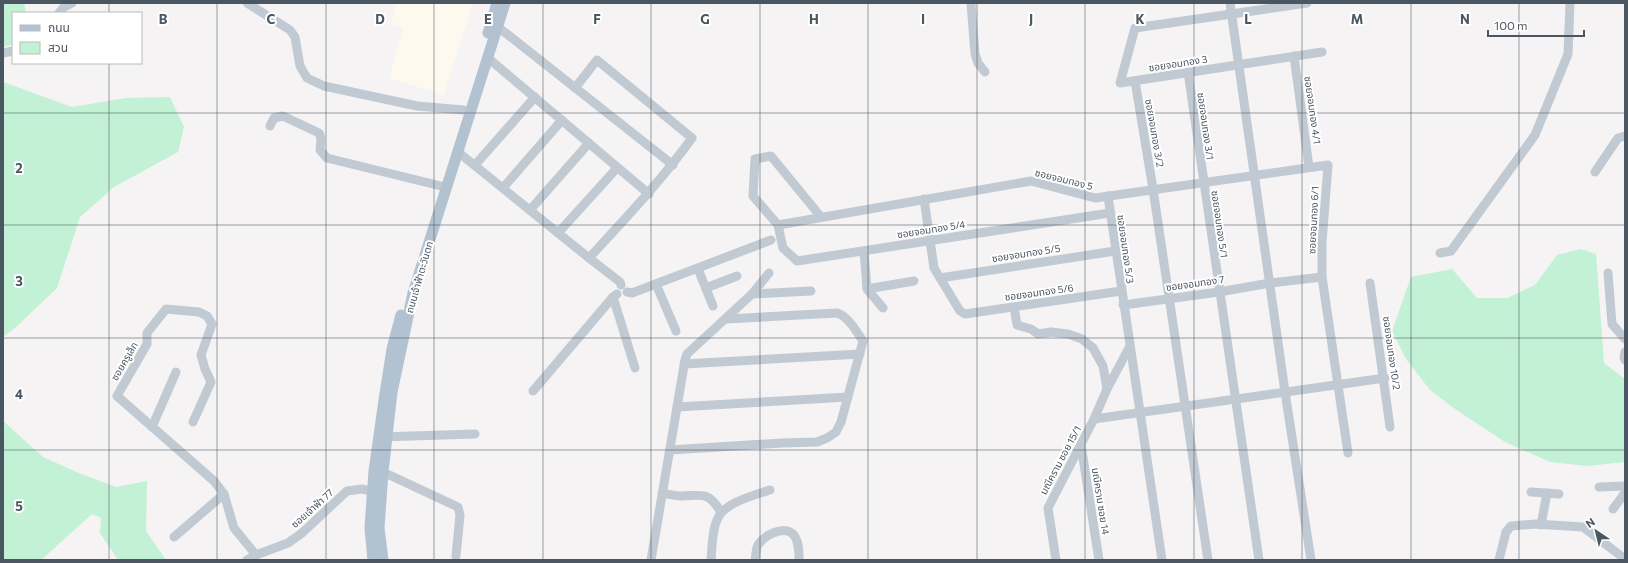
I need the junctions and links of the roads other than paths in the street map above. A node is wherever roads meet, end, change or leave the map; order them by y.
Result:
1 (72, 3) edge
2 (247, 3) edge
3 (497, 3) edge
4 (505, 3) edge
5 (971, 3) edge
6 (1230, 3) edge
7 (1307, 3) edge
8 (1570, 3) edge
9 (60, 12) edge
10 (1231, 14) junction
11 (495, 24) junction
12 (1322, 52) dead end
13 (1294, 56) junction
14 (488, 58) junction
15 (1239, 65) junction
16 (985, 72) dead end
17 (1188, 72) junction
18 (1135, 81) junction
19 (574, 88) junction
20 (535, 97) junction
21 (464, 110) junction
22 (562, 120) junction
23 (270, 126) dead end
24 (1625, 136) edge
25 (589, 143) junction
26 (458, 152) junction
27 (475, 165) junction
28 (673, 165) junction
29 (1328, 165) joint
30 (1309, 167) junction
31 (618, 168) junction
32 (1595, 172) dead end
33 (1254, 175) junction
34 (1203, 182) junction
35 (441, 186) junction
36 (503, 188) junction
37 (1153, 190) junction
38 (649, 194) junction
39 (1108, 196) junction
40 (924, 199) junction
41 (530, 210) junction
42 (1110, 213) junction
43 (822, 218) junction
44 (778, 225) junction
45 (558, 233) junction
46 (771, 240) dead end
47 (929, 241) junction
48 (864, 251) junction
49 (1116, 251) junction
50 (1440, 253) dead end
51 (589, 258) junction
52 (698, 269) junction
53 (769, 273) dead end
54 (1608, 273) dead end
55 (737, 276) dead end
56 (1322, 277) junction
57 (940, 278) junction
58 (914, 281) dead end
59 (1270, 283) junction
60 (1370, 283) dead end
61 (656, 284) junction
62 (706, 288) junction
63 (624, 289) junction
64 (867, 289) junction
65 (810, 291) dead end
66 (1121, 291) junction
67 (1219, 292) junction
68 (752, 294) junction
69 (615, 295) junction
70 (1170, 298) junction
71 (1123, 305) junction
72 (713, 306) dead end
73 (1014, 307) junction
74 (883, 308) dead end
75 (726, 318) junction
76 (676, 332) dead end
77 (1625, 339) edge
78 (1130, 346) junction
79 (1625, 352) edge
80 (860, 354) junction
81 (1625, 360) edge
82 (684, 364) junction
83 (635, 368) dead end
84 (176, 372) dead end
85 (1385, 378) junction
86 (1338, 384) junction
87 (1107, 389) junction
88 (533, 391) dead end
89 (1286, 392) junction
90 (848, 397) junction
91 (1235, 399) junction
92 (1186, 406) junction
93 (677, 407) junction
94 (1139, 412) junction
95 (1094, 419) junction
96 (193, 422) dead end
97 (152, 426) junction
98 (1390, 427) dead end
99 (475, 434) dead end
100 (383, 438) junction
101 (1081, 445) junction
102 (670, 450) junction
103 (1348, 453) dead end
104 (379, 471) junction
105 (1625, 486) edge
106 (1599, 487) dead end
107 (770, 490) dead end
108 (372, 491) junction
109 (1531, 492) dead end
110 (662, 493) junction
111 (1547, 493) junction
112 (1625, 493) edge
113 (224, 494) junction
114 (1559, 494) dead end
115 (1612, 509) dead end
116 (721, 512) junction
117 (1541, 525) junction
118 (174, 537) dead end
119 (256, 555) junction
120 (456, 556) dead end
121 (1625, 559) edge
122 (247, 560) edge
123 (373, 560) edge
124 (383, 560) edge
125 (650, 560) edge
126 (711, 560) edge
127 (755, 560) edge
128 (799, 560) edge
129 (1056, 560) edge
130 (1099, 560) edge
131 (1162, 560) edge
132 (1208, 560) edge
133 (1259, 560) edge
134 (1311, 560) edge
135 (1499, 560) edge

1 - 9 street
2 - 21 street
3 - 11 main road, ถนนเจ้าฟ้าตะวันตก
4 - 11 main road, ถนนเจ้าฟ้าตะวันตก
5 - 16 street
6 - 10 street
7 - 10 street
8 - 50 street
10 - 15 street
10 - 18 street, ซอยจอมทอง 3
11 - 14 main road, ถนนเจ้าฟ้าตะวันตก
11 - 19 street
11 - 21 main road, ถนนเจ้าฟ้าตะวันตก
12 - 13 street, ซอยจอมทอง 3
13 - 15 street, ซอยจอมทอง 3
13 - 30 street, ซอยจอมทอง 4/1
14 - 20 street
14 - 26 main road, ถนนเจ้าฟ้าตะวันตก
15 - 17 street, ซอยจอมทอง 3
15 - 33 street
17 - 18 street, ซอยจอมทอง 3
17 - 34 street, ซอยจอมทอง 3/1
18 - 37 street, ซอยจอมทอง 3/2
19 - 28 street
19 - 28 street
20 - 22 street
20 - 27 street
21 - 35 main road, ถนนเจ้าฟ้าตะวันตก
22 - 25 street
22 - 36 street
23 - 35 street
24 - 32 street
25 - 31 street
25 - 41 street
26 - 27 street
26 - 100 main road, ถนนเจ้าฟ้าตะวันตก
27 - 36 street
28 - 38 street
29 - 30 street, ซอยจอมทอง 5
29 - 56 street, ซอยจอมทอง 6/1
30 - 33 street, ซอยจอมทอง 5
31 - 38 street
31 - 45 street
33 - 34 street, ซอยจอมทอง 5
33 - 59 street
34 - 37 street, ซอยจอมทอง 5
34 - 67 street, ซอยจอมทอง 5/1
35 - 100 main road, ถนนเจ้าฟ้าตะวันตก
36 - 41 street
37 - 39 street, ซอยจอมทอง 5
37 - 70 street, ซอยจอมทอง 3/2
38 - 51 street
39 - 40 street, ซอยจอมทอง 5
39 - 42 street, ซอยจอมทอง 5/3
40 - 43 street, ซอยจอมทอง 5
40 - 47 street
41 - 45 street
42 - 47 street, ซอยจอมทอง 5/4
42 - 49 street, ซอยจอมทอง 5/3
43 - 44 street, ซอยจอมทอง 5
43 - 44 street
44 - 48 street, ซอยจอมทอง 5/4
45 - 51 street
46 - 52 street
47 - 48 street, ซอยจอมทอง 5/4
47 - 57 street
48 - 64 street
49 - 57 street, ซอยจอมทอง 5/5
49 - 66 street, ซอยจอมทอง 5/3
51 - 63 street
52 - 61 street
52 - 62 street
53 - 68 street
54 - 77 street
55 - 62 street
56 - 59 street, ซอยจอมทอง 7
56 - 86 street, ซอยจอมทอง 6/1
57 - 73 street, ซอยจอมทอง 5/6
58 - 64 street
59 - 67 street, ซอยจอมทอง 7
59 - 89 street
60 - 85 street, ซอยจอมทอง 10/2
61 - 63 street
61 - 76 street
62 - 72 street
63 - 69 street
64 - 74 street
65 - 68 street
66 - 71 street, ซอยจอมทอง 5/3
66 - 73 street, ซอยจอมทอง 5/6
67 - 70 street, ซอยจอมทอง 7
67 - 91 street, ซอยจอมทอง 5/1
68 - 75 street
69 - 83 street
69 - 88 street
70 - 71 street, ซอยจอมทอง 7
70 - 92 street, ซอยจอมทอง 3/2
71 - 78 street, ซอยจอมทอง 5/3
73 - 87 street
75 - 80 street
75 - 82 street
78 - 87 street, มณีคราม ซอย 15/1
78 - 94 street, ซอยจอมทอง 5/3
79 - 81 street
80 - 82 street
80 - 90 street
82 - 93 street
84 - 97 street
85 - 86 street
85 - 98 street, ซอยจอมทอง 10/2
86 - 89 street
86 - 103 street, ซอยจอมทอง 6/1
87 - 95 street, มณีคราม ซอย 15/1
89 - 91 street
89 - 134 street
90 - 93 street
90 - 102 street
91 - 92 street
91 - 133 street, ซอยจอมทอง 5/1
92 - 94 street
92 - 132 street, ซอยจอมทอง 3/2
93 - 102 street
94 - 95 street
94 - 131 street, ซอยจอมทอง 5/3
95 - 101 street, มณีคราม ซอย 15/1
96 - 97 street, ซอยครูเล็ก
97 - 113 street, ซอยครูเล็ก
99 - 100 street
100 - 104 main road, ถนนเจ้าฟ้าตะวันตก
101 - 129 street, มณีคราม ซอย 15/1
101 - 130 street, มณีคราม ซอย 14
102 - 110 street
104 - 108 main road, ถนนเจ้าฟ้าตะวันตก
104 - 120 street
104 - 124 main road, ถนนเจ้าฟ้าตะวันตก
105 - 106 street
107 - 116 street
108 - 119 street, ซอยเจ้าฟ้า 77
108 - 123 main road, ถนนเจ้าฟ้าตะวันตก
109 - 111 street
110 - 116 street
110 - 125 street
111 - 114 street
111 - 117 street
112 - 115 street
113 - 118 street
113 - 119 street, ซอยครูเล็ก
116 - 126 street
117 - 121 street
117 - 135 street
119 - 122 street, ซอยเจ้าฟ้า 77
127 - 128 street

